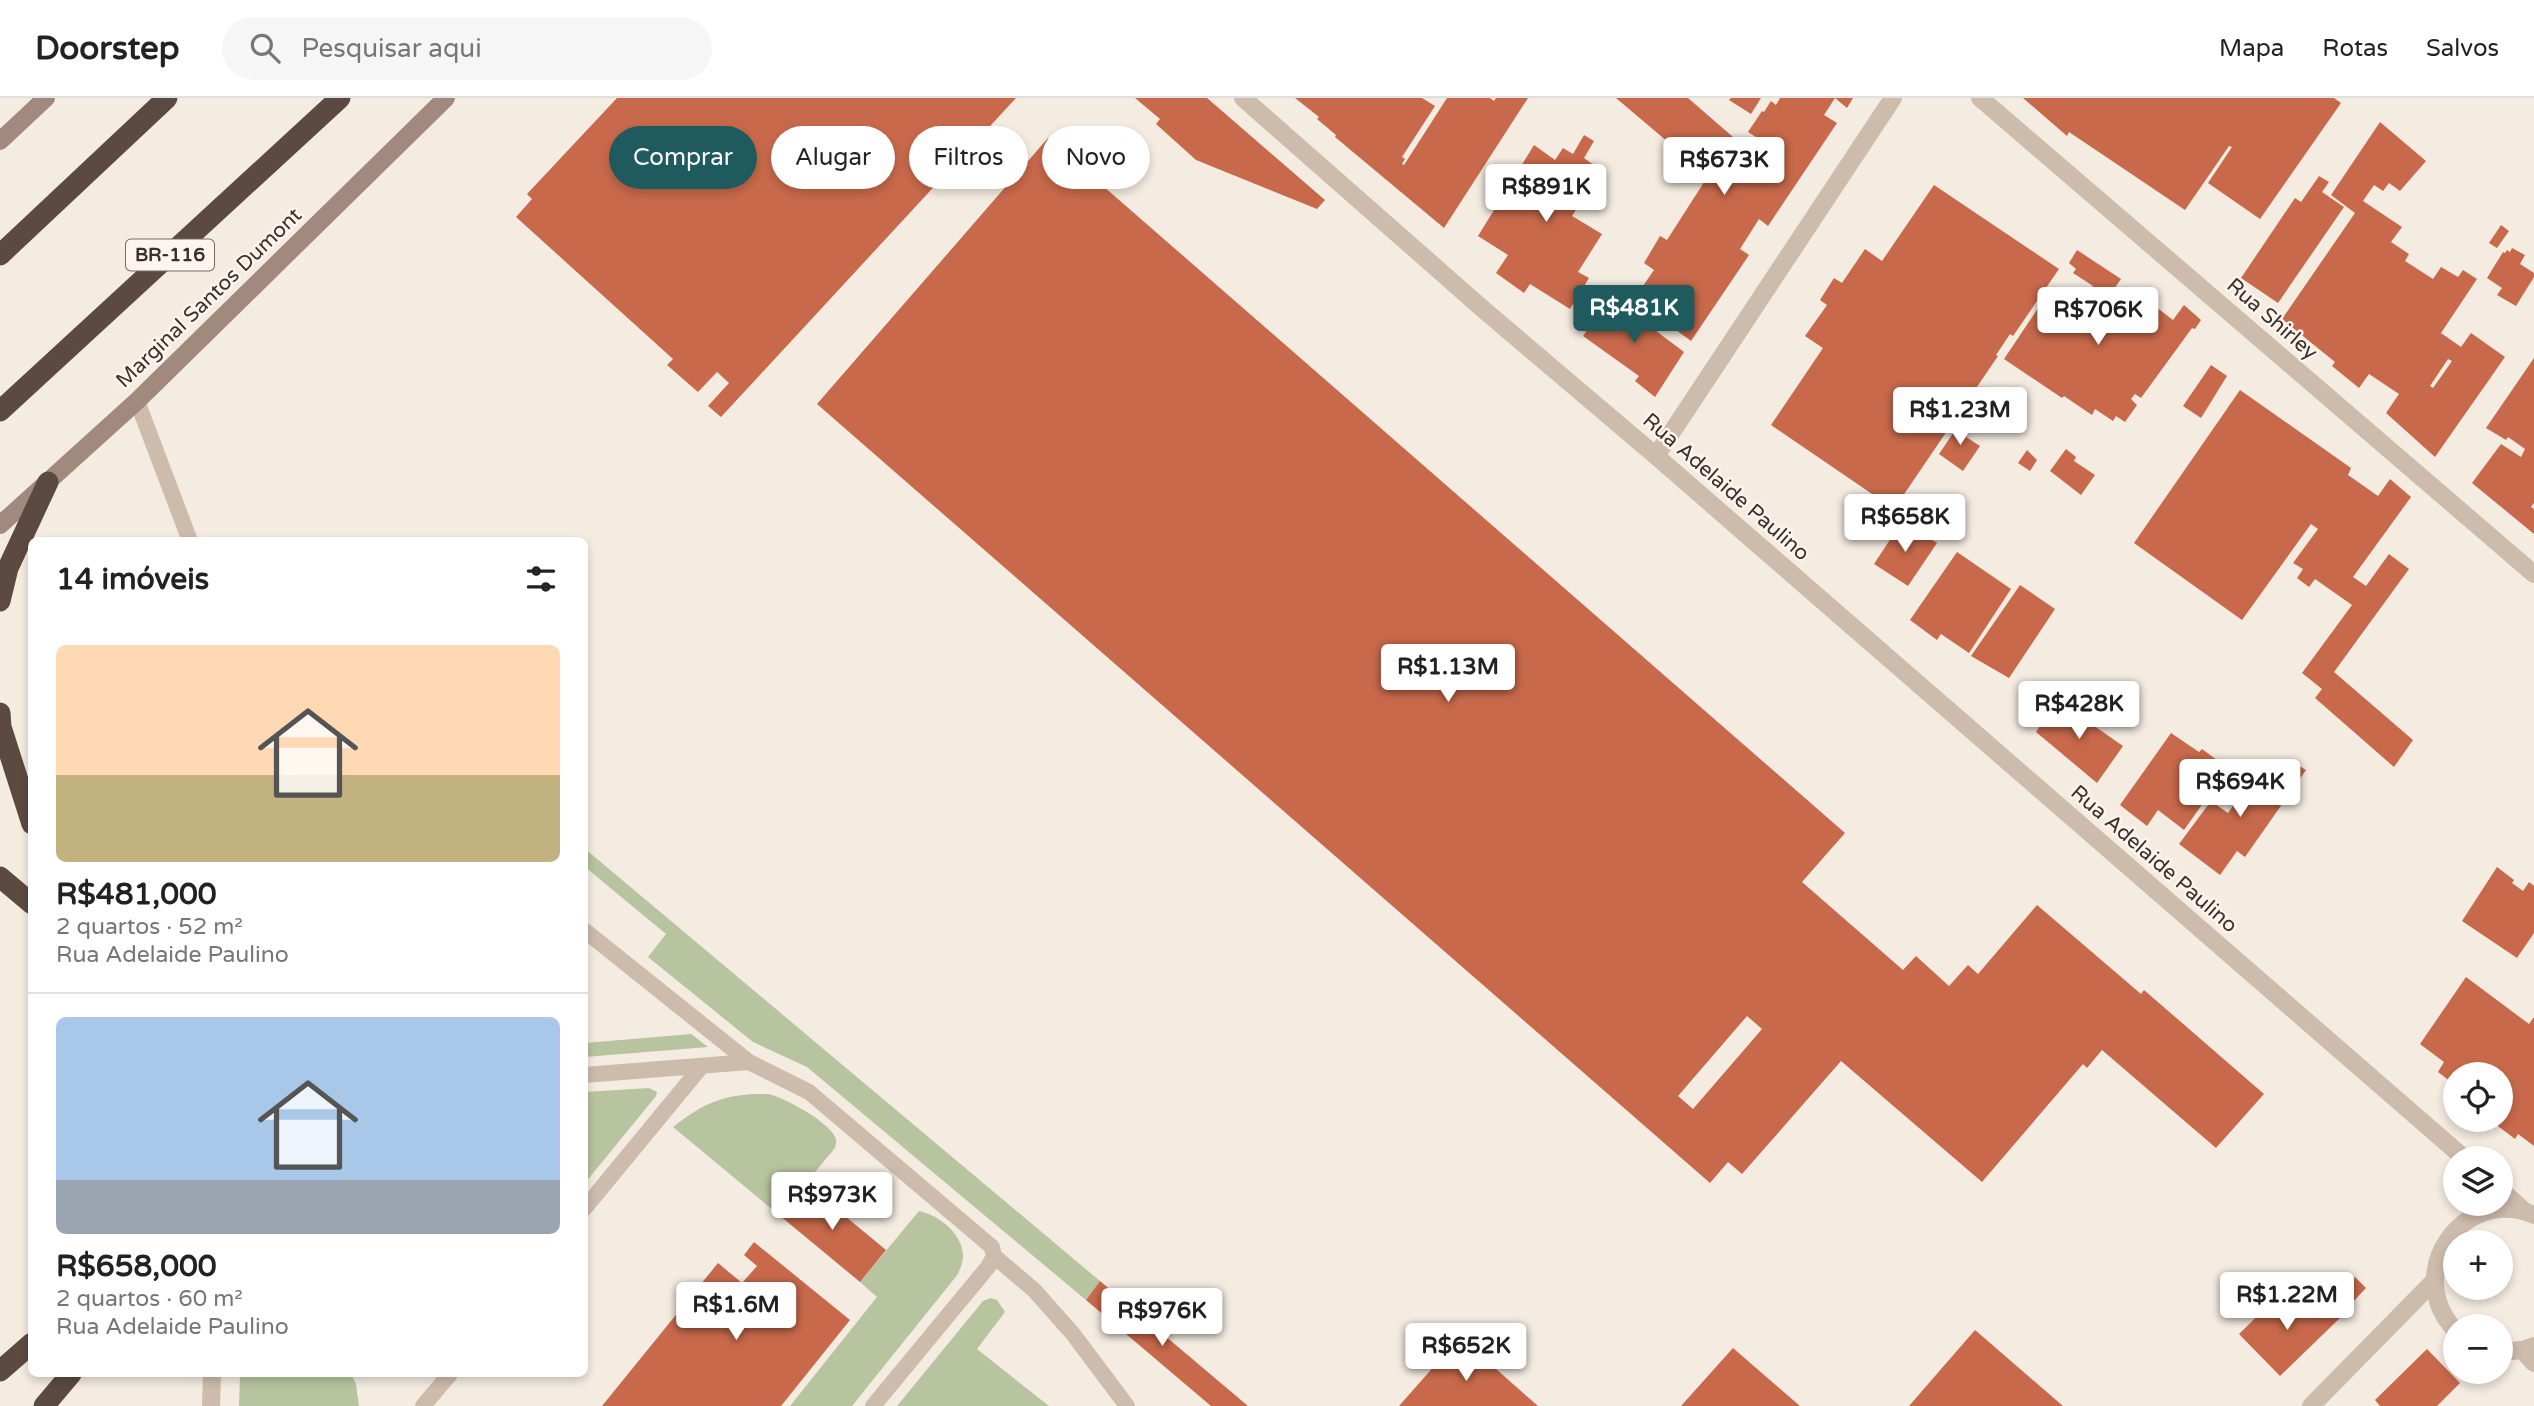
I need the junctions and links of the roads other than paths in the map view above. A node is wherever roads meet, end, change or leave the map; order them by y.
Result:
1 (46, 98) edge
2 (167, 98) edge
3 (340, 98) edge
4 (446, 98) edge
5 (1243, 98) edge
6 (1893, 98) edge
7 (1980, 98) edge
8 (0, 141) edge
9 (0, 255) edge
10 (137, 401) junction
11 (0, 411) edge
12 (1656, 456) junction
13 (48, 482) junction
14 (0, 525) edge
15 (188, 537) edge
16 (2534, 574) edge
17 (0, 601) edge
18 (0, 713) edge
19 (28, 811) edge
20 (0, 877) edge
21 (28, 901) edge
22 (588, 933) edge
23 (749, 1062) junction
24 (701, 1067) junction
25 (588, 1075) edge
26 (2450, 1146) edge
27 (2513, 1200) edge
28 (588, 1204) edge
29 (2529, 1213) edge
30 (994, 1256) junction
31 (2434, 1281) junction
32 (2443, 1314) edge
33 (28, 1346) edge
34 (0, 1371) edge
35 (68, 1377) edge
36 (212, 1377) edge
37 (447, 1377) edge
38 (44, 1406) edge
39 (211, 1406) edge
40 (423, 1406) edge
41 (873, 1406) edge
42 (1127, 1406) edge
43 (2311, 1406) edge

1 - 8 main road
2 - 9 highway
3 - 11 highway, BR-116
4 - 10 main road, Marginal Santos Dumont
5 - 12 street, Rua Adelaide Paulino
6 - 12 street
7 - 16 street, Rua Shirley
10 - 13 main road, Marginal Santos Dumont
10 - 15 lane
12 - 26 street, Rua Adelaide Paulino
13 - 14 main road, Marginal Santos Dumont
13 - 17 highway
18 - 19 highway
20 - 21 highway
22 - 23 lane
23 - 24 lane
23 - 30 lane
24 - 25 lane
24 - 28 lane
27 - 29 street
29 - 31 street
30 - 41 lane
30 - 42 lane
31 - 32 street
31 - 43 street
33 - 34 highway
35 - 38 highway
36 - 39 street
37 - 40 lane

